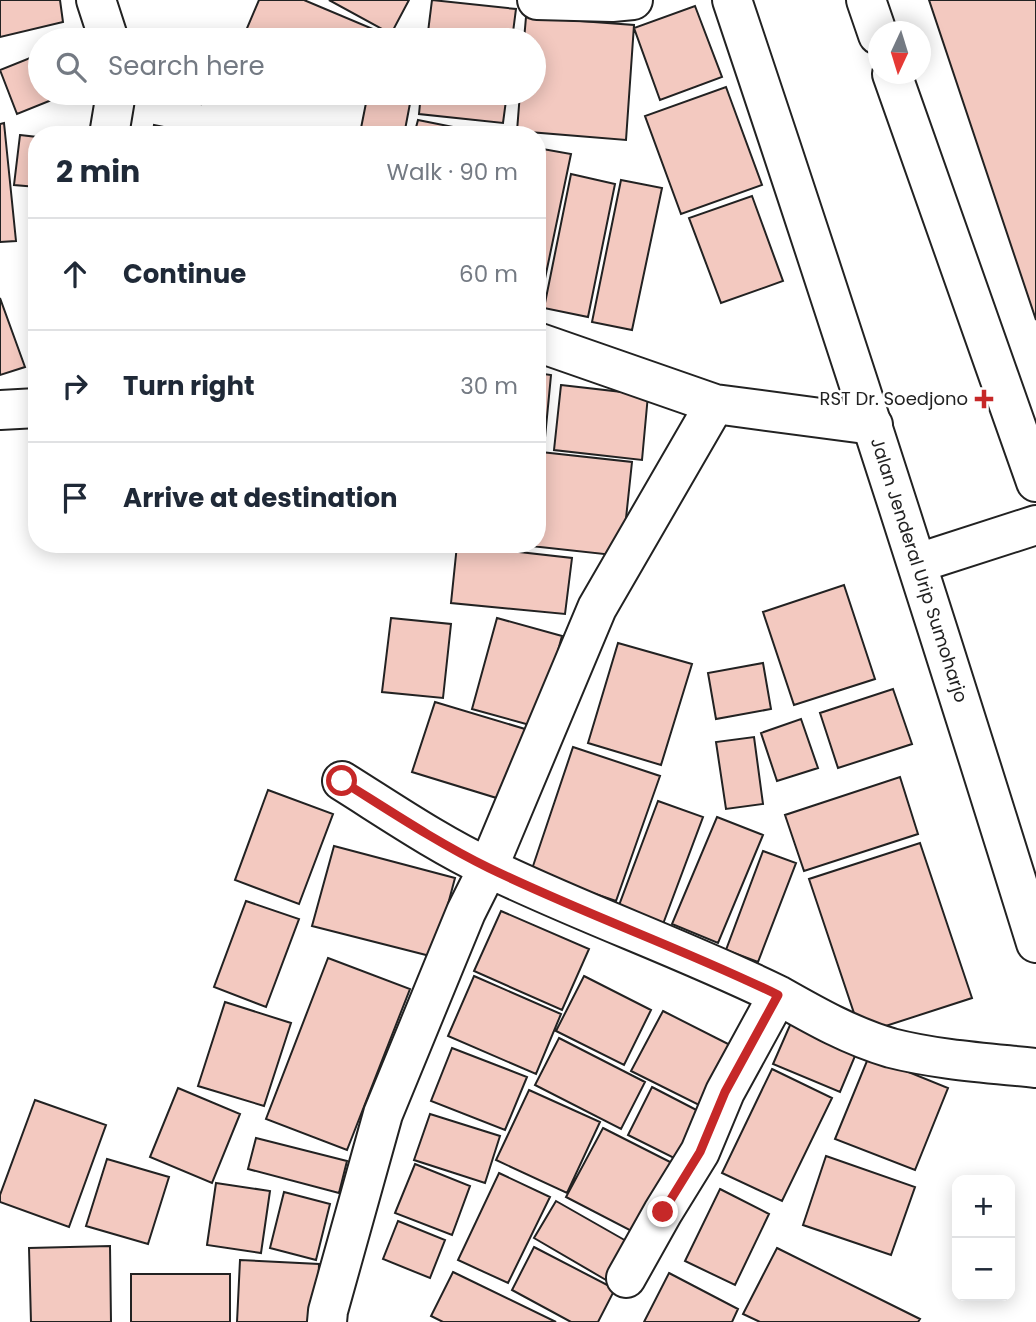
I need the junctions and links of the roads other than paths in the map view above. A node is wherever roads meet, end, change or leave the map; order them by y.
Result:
1 (96, 0) edge
2 (537, 0) edge
3 (633, 0) edge
4 (732, 0) edge
5 (866, 0) edge
6 (873, 21) edge
7 (104, 28) edge
8 (896, 84) edge
9 (114, 105) edge
10 (110, 126) edge
11 (546, 345) edge
12 (715, 404) junction
13 (28, 408) edge
14 (0, 410) edge
15 (873, 425) junction
16 (1036, 482) edge
17 (1036, 525) edge
18 (918, 563) junction
19 (342, 781) dead end
20 (488, 868) junction
21 (1036, 943) edge
22 (778, 995) junction
23 (1036, 1068) edge
24 (626, 1278) dead end
25 (327, 1322) edge

1 - 7 main road
2 - 3 main road
4 - 15 main road, Jalan Jenderal Urip Sumoharjo
5 - 6 main road
8 - 16 main road
9 - 10 main road
11 - 12 main road
12 - 15 main road
12 - 20 main road
13 - 14 main road
15 - 18 main road, Jalan Jenderal Urip Sumoharjo
17 - 18 main road
18 - 21 main road, Jalan Jenderal Urip Sumoharjo
19 - 20 main road
20 - 22 main road
20 - 25 main road
22 - 23 main road
22 - 24 main road

